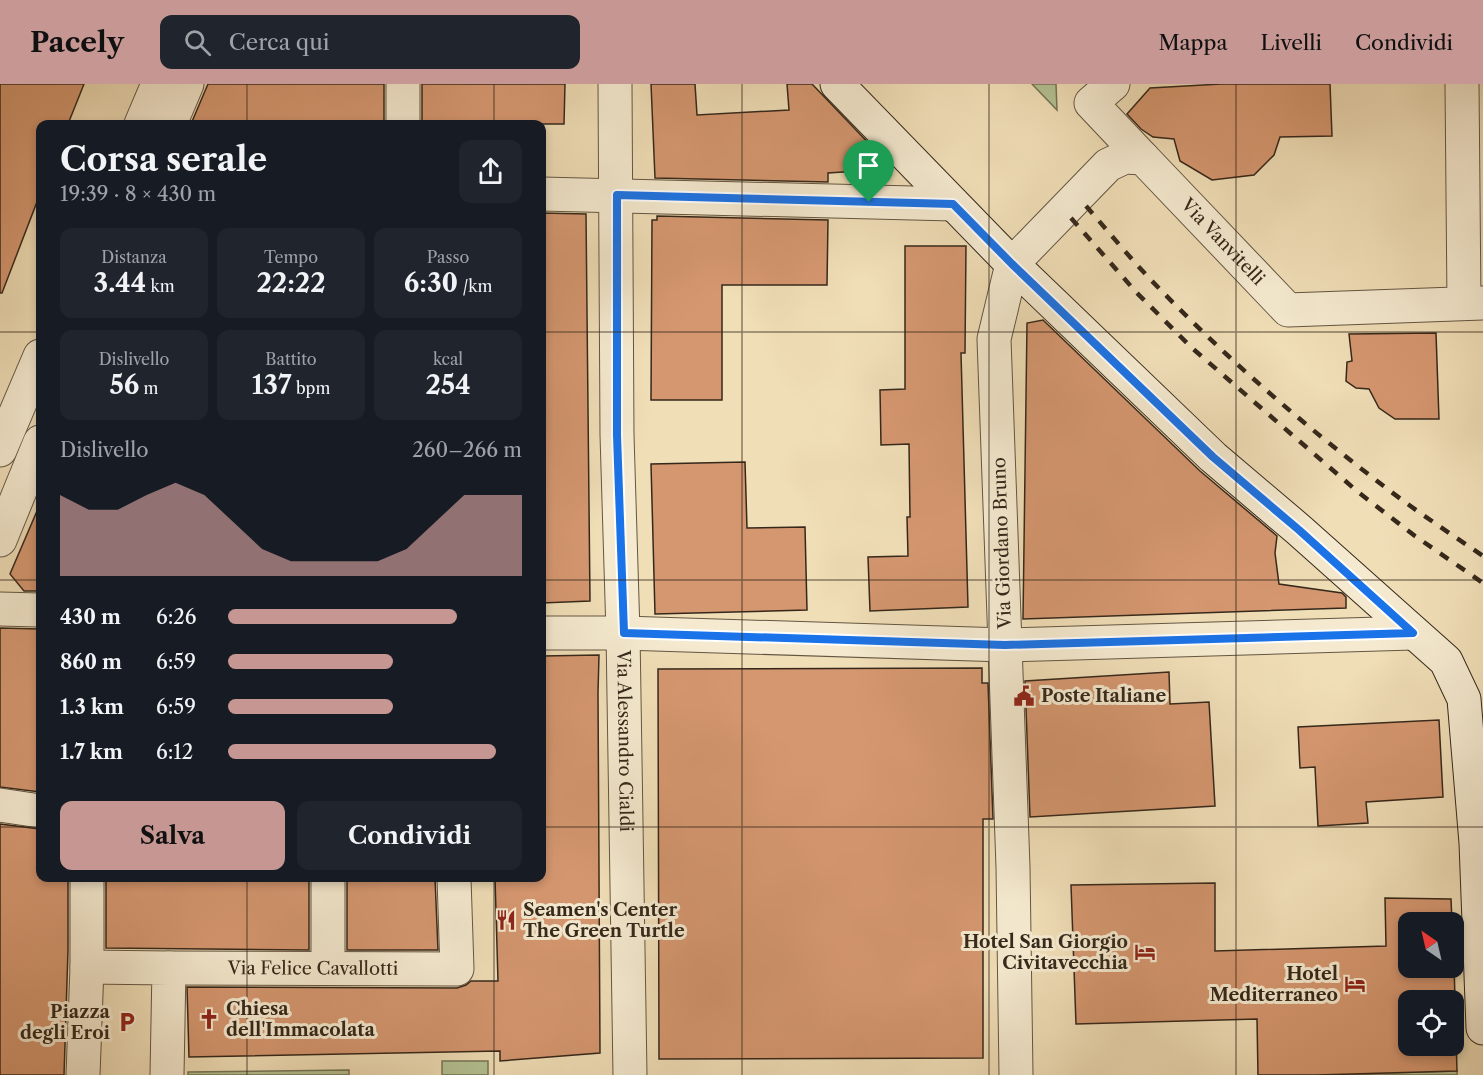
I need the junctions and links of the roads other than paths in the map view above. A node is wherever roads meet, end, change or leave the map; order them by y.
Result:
1 (158, 84) edge
2 (187, 84) edge
3 (403, 84) edge
4 (615, 84) edge
5 (837, 84) edge
6 (1113, 84) edge
7 (1462, 84) edge
8 (143, 120) edge
9 (173, 120) edge
10 (403, 120) edge
11 (1143, 158) junction
12 (546, 194) edge
13 (617, 195) junction
14 (953, 204) junction
15 (1012, 264) junction
16 (1474, 303) edge
17 (36, 366) edge
18 (19, 411) edge
19 (0, 450) edge
20 (36, 452) edge
21 (0, 540) edge
22 (0, 609) edge
23 (36, 610) edge
24 (546, 633) edge
25 (624, 633) junction
26 (1413, 633) junction
27 (1005, 645) junction
28 (0, 805) edge
29 (36, 810) edge
30 (87, 882) edge
31 (328, 882) edge
32 (454, 882) edge
33 (87, 967) junction
34 (169, 968) junction
35 (328, 968) junction
36 (1483, 1028) edge
37 (83, 1075) edge
38 (167, 1075) edge
39 (630, 1075) edge
40 (1016, 1075) edge

1 - 8 street
2 - 9 street
3 - 10 street
4 - 13 street, Via Alessandro Cialdi
5 - 14 street
6 - 11 street, Via Vanvitelli
7 - 16 street
11 - 15 street
11 - 16 street, Via Vanvitelli
12 - 13 street
13 - 14 street
13 - 25 street, Via Alessandro Cialdi
14 - 15 street
15 - 26 street
15 - 27 street, Via Giordano Bruno
17 - 18 street
18 - 19 street
20 - 21 street
22 - 23 street
24 - 25 street
25 - 27 street
25 - 39 street, Via Alessandro Cialdi
26 - 27 street
26 - 36 street
27 - 40 street, Via Giordano Bruno
28 - 29 street
30 - 33 street
31 - 35 street
32 - 35 street, Via Felice Cavallotti
33 - 34 street, Via Felice Cavallotti
33 - 37 street
34 - 35 street, Via Felice Cavallotti
34 - 38 street

